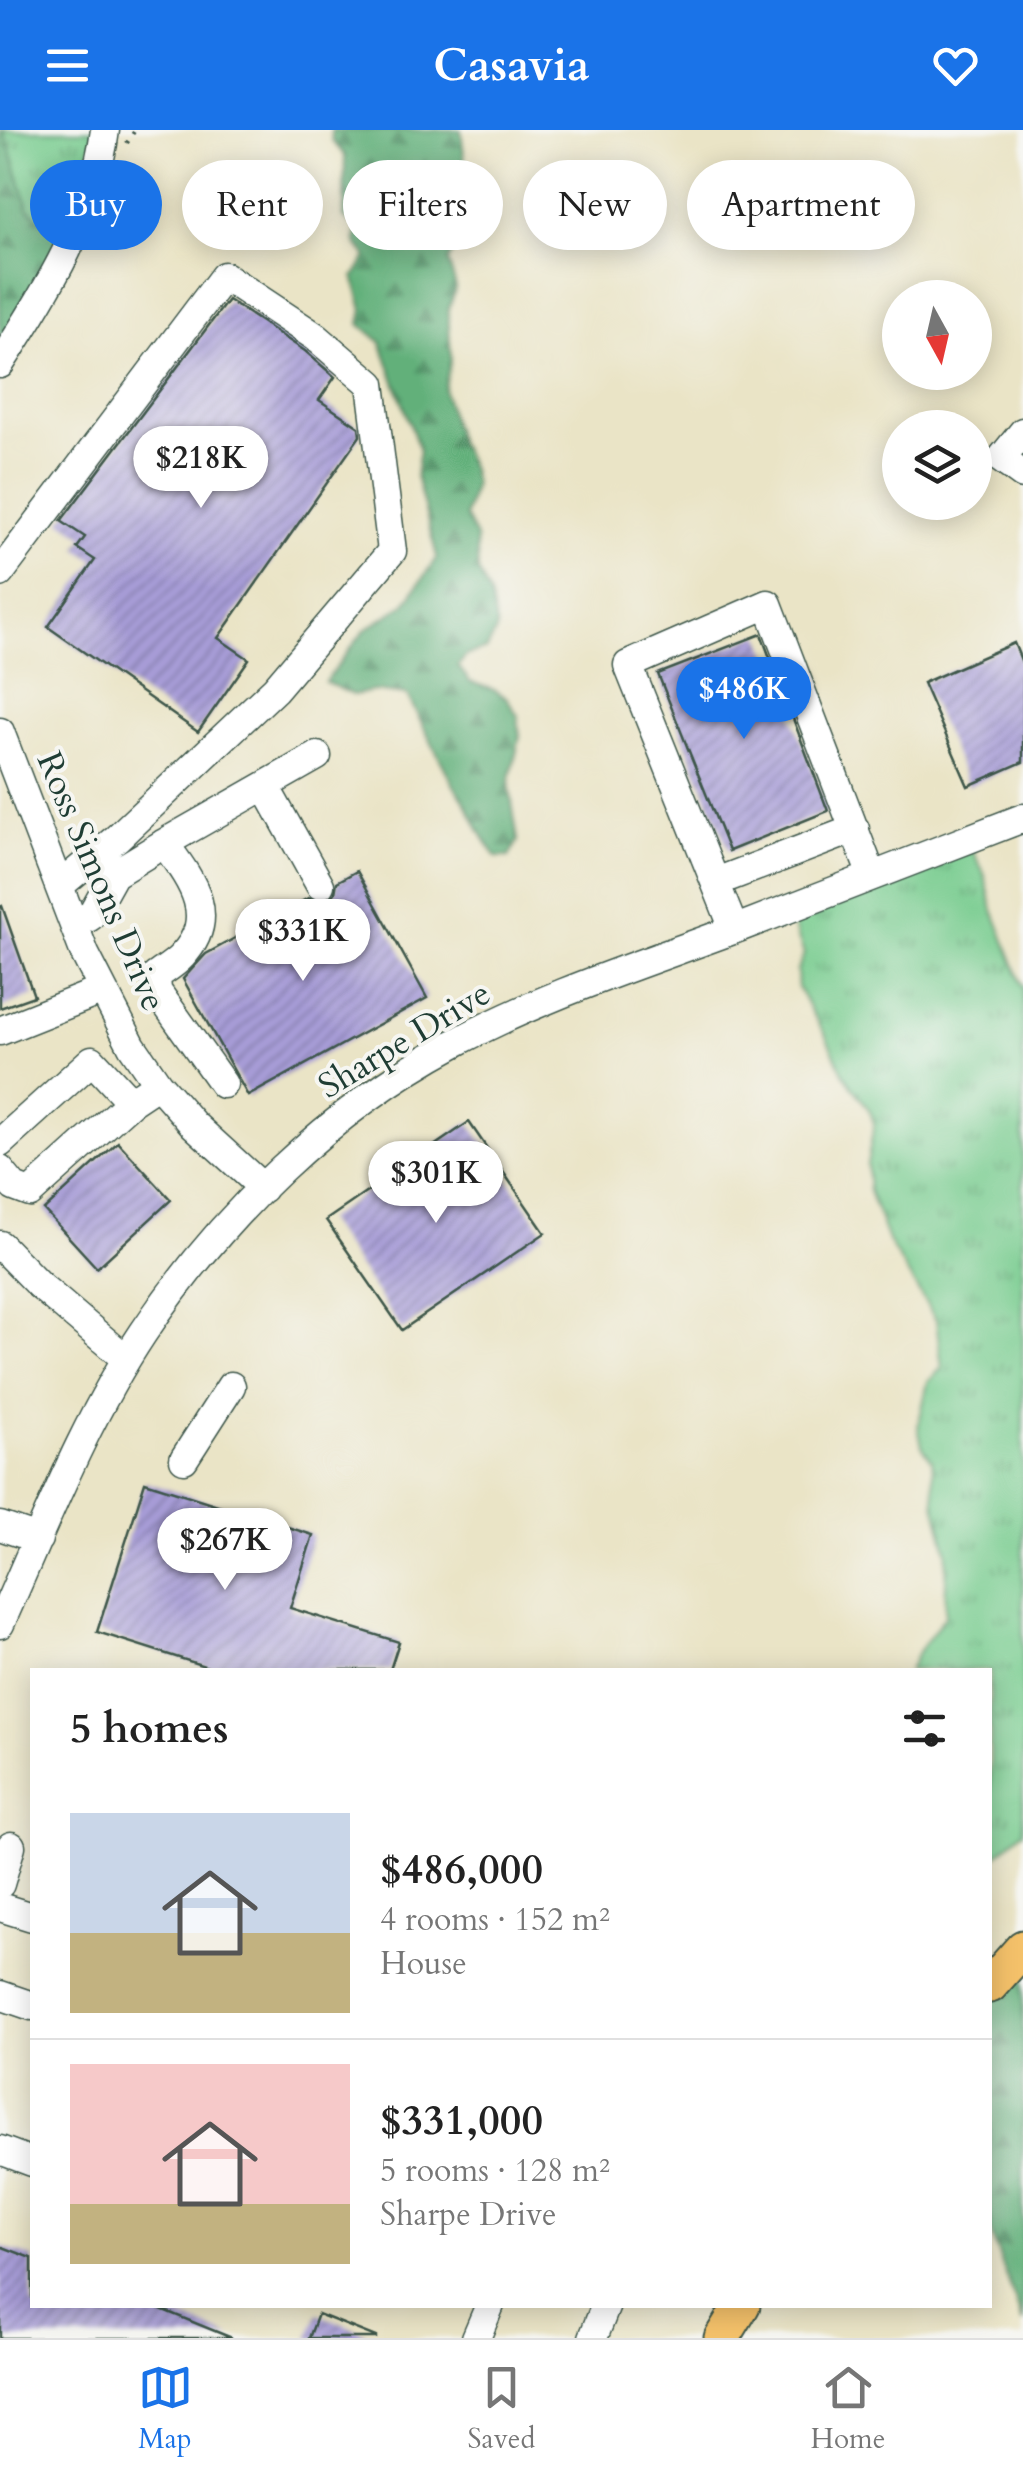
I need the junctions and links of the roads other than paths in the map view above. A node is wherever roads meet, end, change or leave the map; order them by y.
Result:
1 (104, 130) edge
2 (0, 364) edge
3 (1023, 432) edge
4 (1023, 476) edge
5 (0, 572) edge
6 (0, 732) edge
7 (317, 756) dead end
8 (265, 786) junction
9 (12, 801) edge
10 (1023, 818) edge
11 (854, 828) junction
12 (164, 842) junction
13 (872, 876) junction
14 (716, 882) junction
15 (320, 885) dead end
16 (59, 886) junction
17 (74, 924) junction
18 (734, 930) junction
19 (103, 990) junction
20 (0, 1032) edge
21 (158, 1084) junction
22 (223, 1084) dead end
23 (131, 1102) junction
24 (0, 1143) edge
25 (7, 1178) edge
26 (263, 1188) junction
27 (0, 1245) edge
28 (126, 1359) junction
29 (231, 1386) dead end
30 (184, 1459) dead end
31 (0, 1526) edge
32 (38, 1539) junction
33 (0, 1624) edge
34 (11, 1846) dead end
35 (0, 1884) edge
36 (0, 1907) edge
37 (30, 1916) edge
38 (1023, 1948) edge
39 (992, 1982) edge
40 (0, 1994) edge
41 (30, 2005) edge
42 (0, 2150) edge
43 (30, 2161) edge
44 (489, 2308) edge
45 (605, 2308) edge
46 (740, 2308) edge
47 (476, 2338) edge
48 (593, 2338) edge
49 (722, 2338) edge

1 - 2 street
3 - 4 street
5 - 16 street
6 - 9 street, Ross Simons Drive
7 - 8 street
8 - 12 street
8 - 15 street
9 - 16 street, Ross Simons Drive
10 - 13 street, Sharpe Drive
11 - 13 street
11 - 14 street
11 - 14 street
12 - 17 street
12 - 22 street
13 - 18 street, Sharpe Drive
14 - 18 street
16 - 17 street, Ross Simons Drive
17 - 19 street, Ross Simons Drive
18 - 26 street, Sharpe Drive
19 - 20 street
19 - 21 street, Ross Simons Drive
21 - 23 street
21 - 26 street, Ross Simons Drive
23 - 24 street
23 - 25 street
26 - 28 street, Sharpe Drive
27 - 28 street
28 - 32 street, Sharpe Drive
29 - 30 street
31 - 32 street
32 - 33 street, Sharpe Drive
34 - 35 street
36 - 37 street
38 - 39 main road
40 - 41 street
42 - 43 street
44 - 47 street
45 - 48 street
46 - 49 main road

